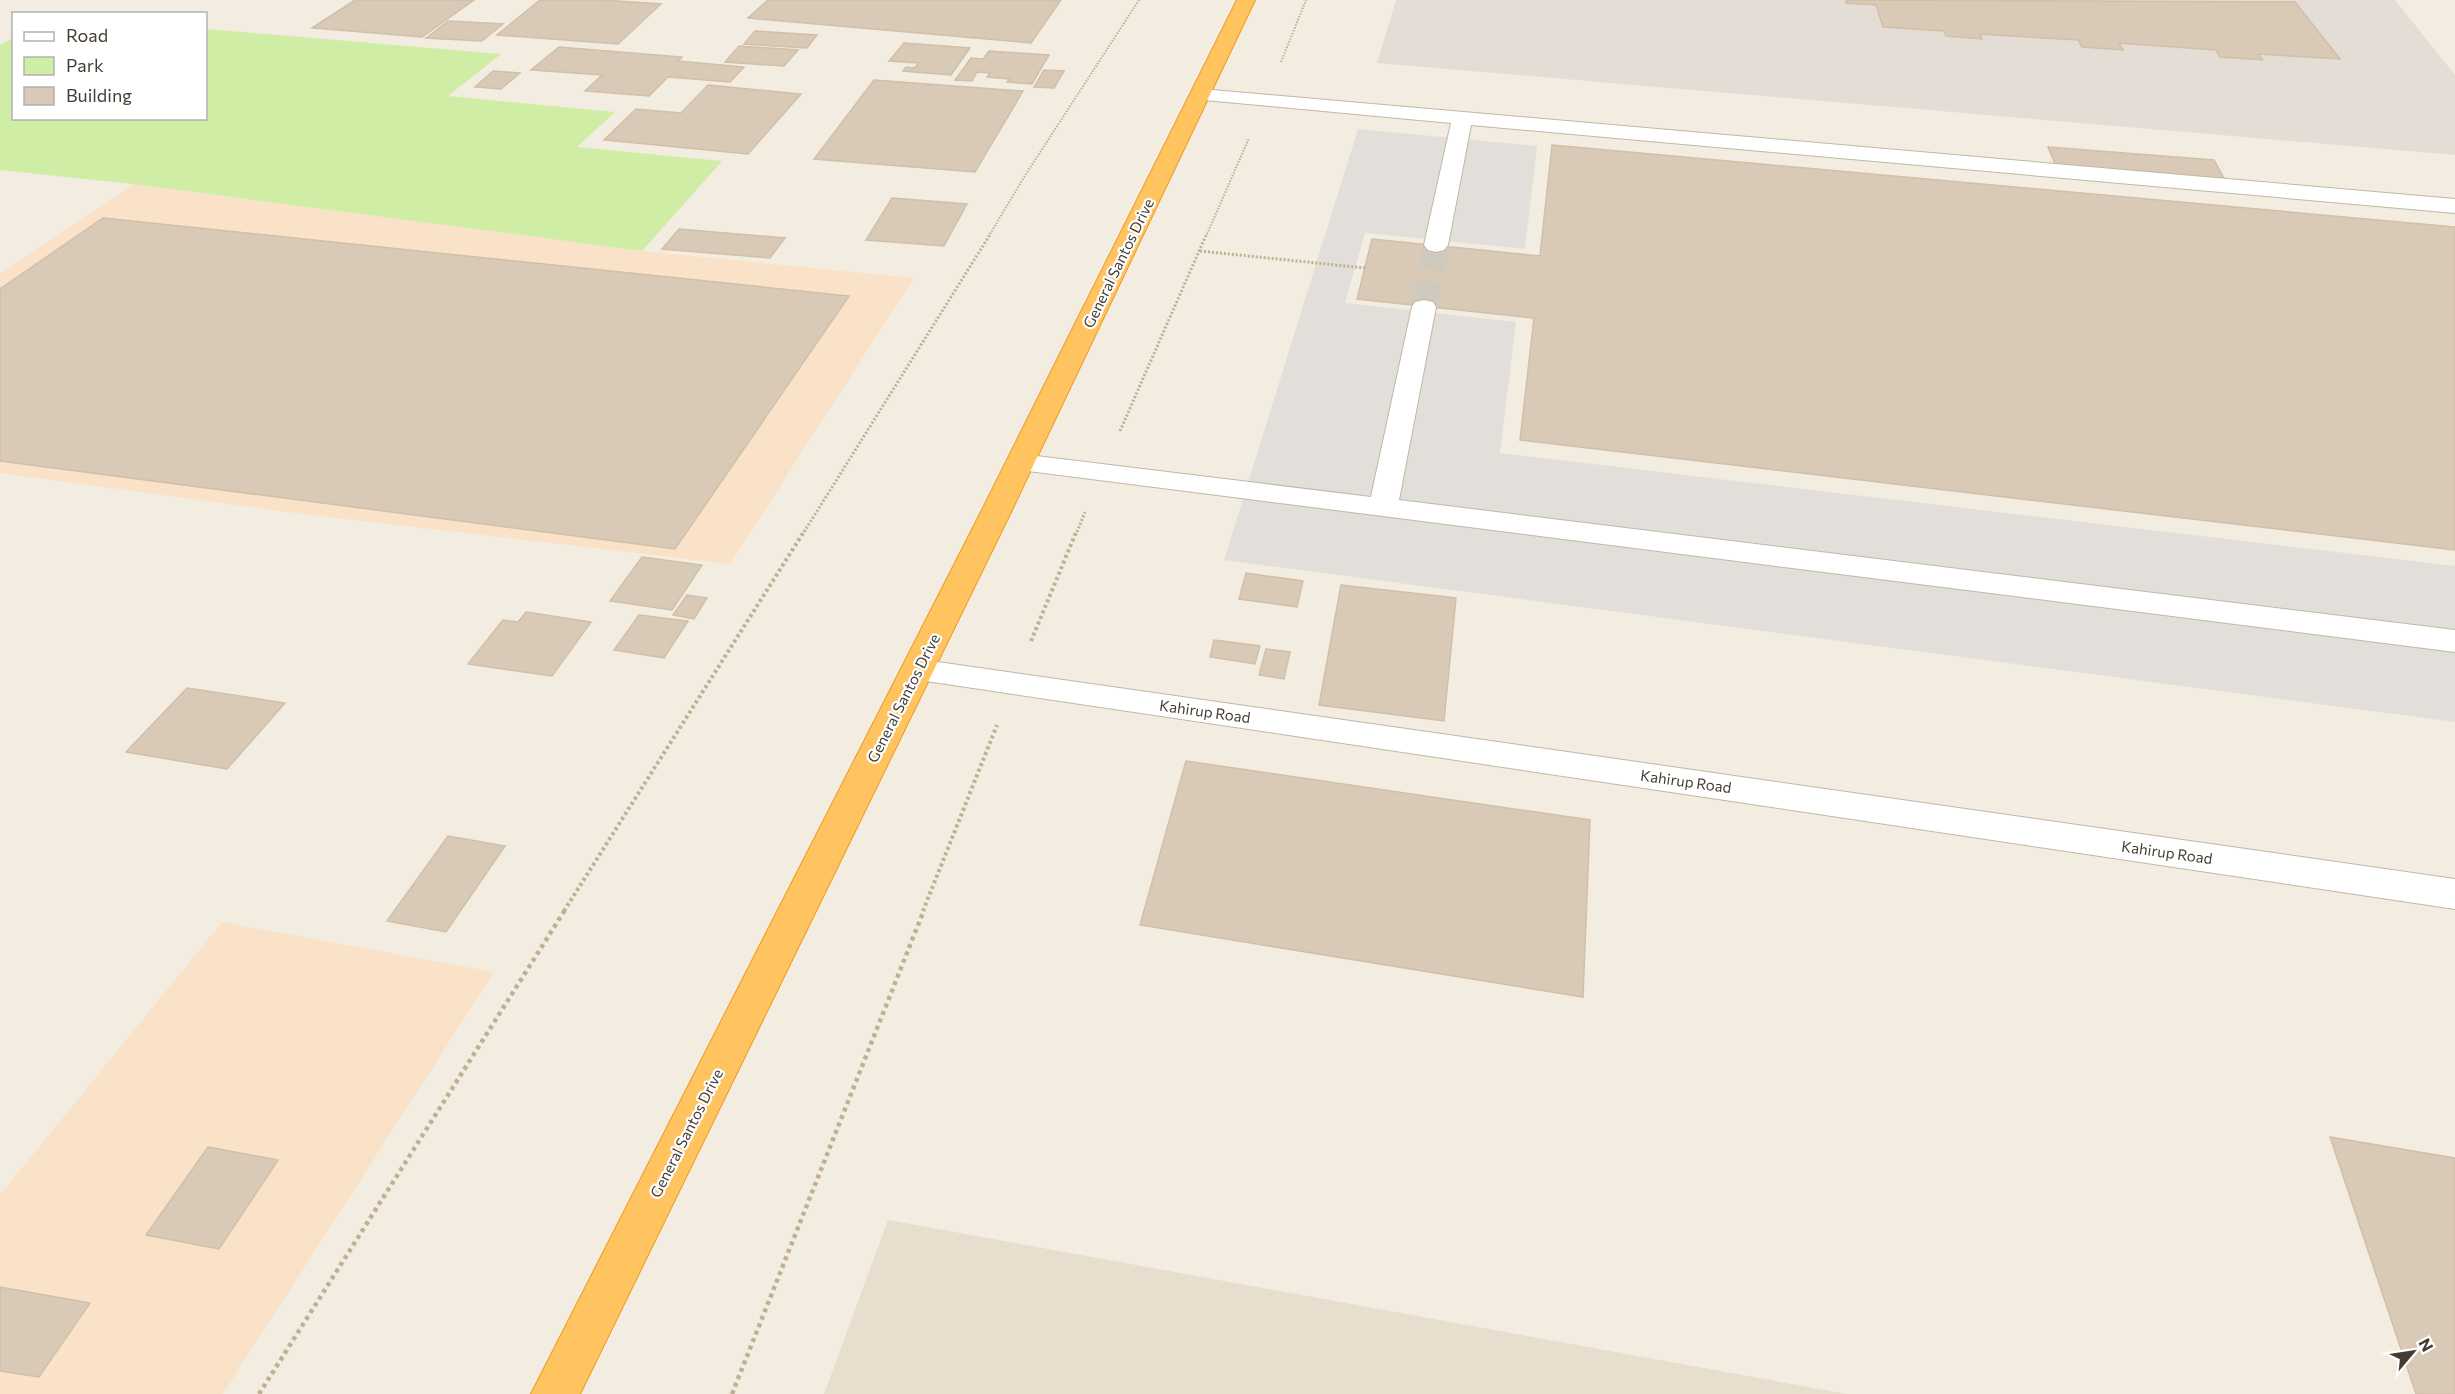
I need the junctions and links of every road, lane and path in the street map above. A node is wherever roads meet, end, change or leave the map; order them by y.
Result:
1 (1139, 0) edge
2 (1246, 0) edge
3 (1306, 0) edge
4 (1201, 95) junction
5 (1265, 101) junction
6 (1462, 118) junction
7 (2455, 206) edge
8 (1436, 245) tunnel mouth
9 (1200, 251) junction
10 (1365, 268) dead end
11 (1424, 307) tunnel mouth
12 (1020, 462) junction
13 (1102, 472) junction
14 (1383, 507) junction
15 (2455, 641) edge
16 (917, 670) junction
17 (1013, 684) junction
18 (2455, 894) edge
19 (259, 1394) edge
20 (555, 1394) edge
21 (732, 1394) edge

1 - 19 path
2 - 4 highway, General Santos Drive
3 - 5 path
4 - 5 street
4 - 12 highway, General Santos Drive
5 - 6 street
5 - 9 path
6 - 7 street
6 - 8 street
9 - 10 path
9 - 13 path
11 - 14 street
12 - 13 street
12 - 16 highway, General Santos Drive
13 - 14 street
13 - 17 path
14 - 15 street
16 - 17 street, Kahirup Road
16 - 20 highway, General Santos Drive
17 - 18 street, Kahirup Road
17 - 21 path

